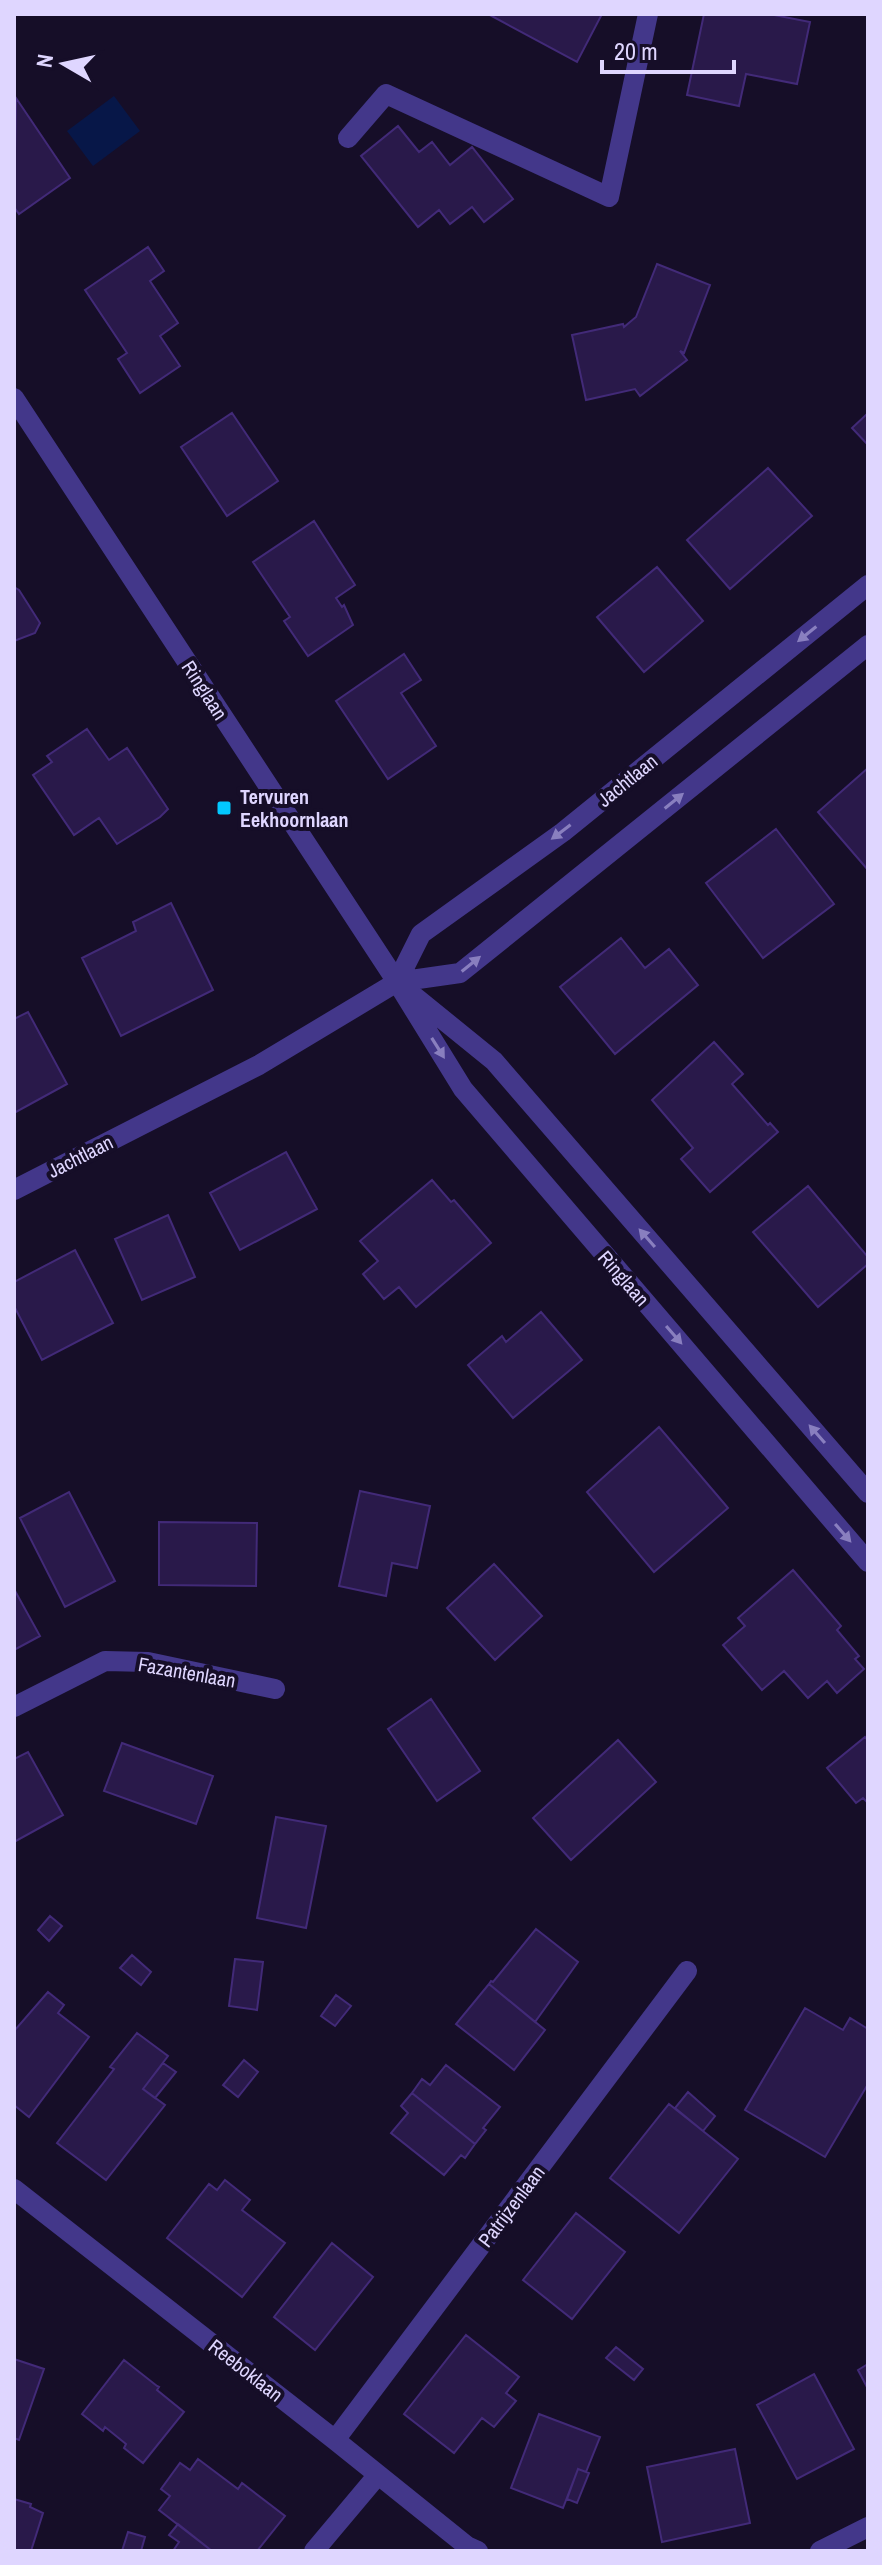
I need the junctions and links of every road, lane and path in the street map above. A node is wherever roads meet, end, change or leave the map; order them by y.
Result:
1 (648, 14) edge
2 (348, 138) dead end
3 (14, 398) edge
4 (868, 585) edge
5 (868, 645) edge
6 (397, 982) junction
7 (14, 1190) edge
8 (868, 1493) edge
9 (868, 1562) edge
10 (275, 1689) dead end
11 (14, 1707) edge
12 (687, 1971) dead end
13 (14, 2189) edge
14 (335, 2440) junction
15 (377, 2476) junction
16 (868, 2527) edge
17 (314, 2551) edge
18 (478, 2551) edge
19 (820, 2551) edge

1 - 2 street
3 - 6 street, Ringlaan
4 -> 6 street, Jachtlaan
6 -> 5 street, Jachtlaan
6 - 7 street, Jachtlaan
8 -> 6 street, Ringlaan
6 -> 9 street, Ringlaan
10 - 11 street, Fazantenlaan
12 - 14 street, Patrijzenlaan
13 - 14 street, Reeboklaan
14 - 15 street, Reeboklaan
15 - 17 street
15 - 18 street, Reeboklaan
16 - 19 street

